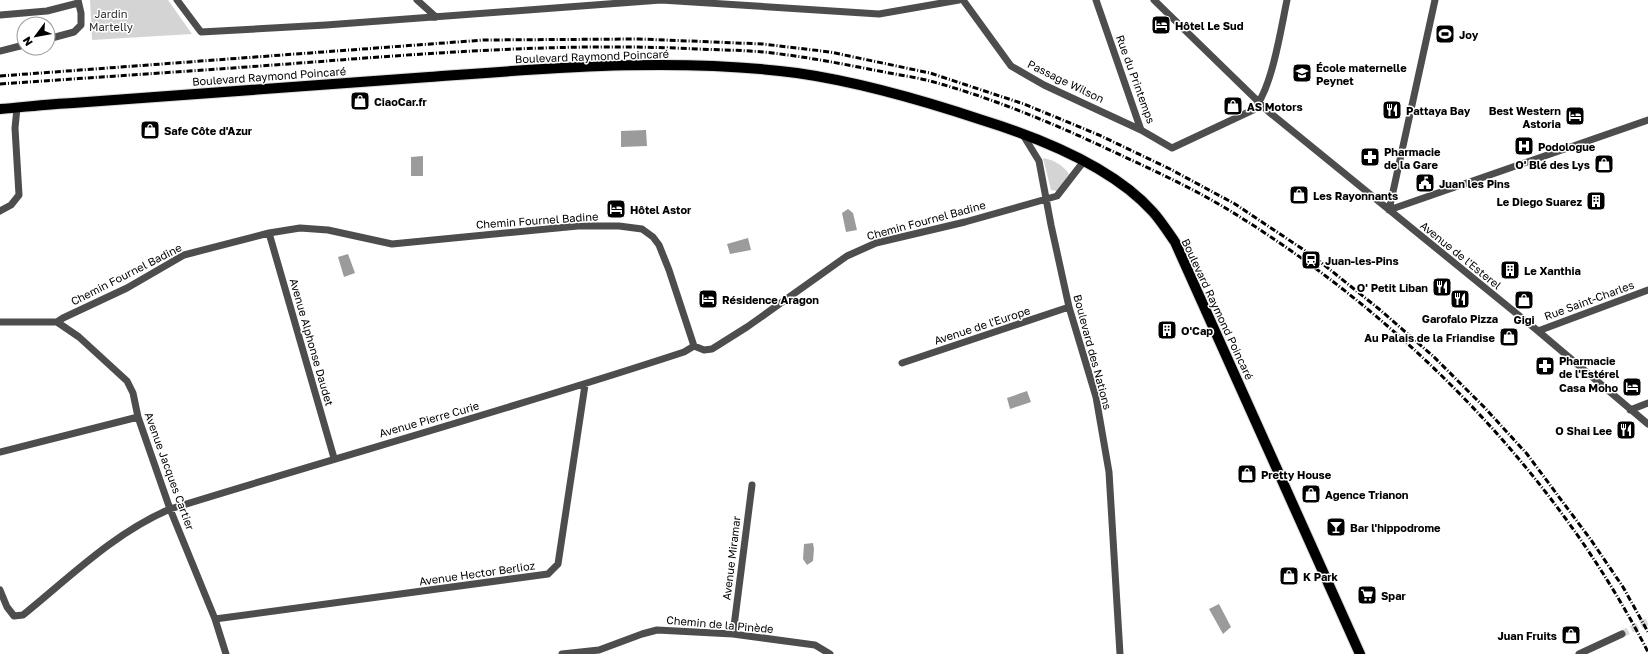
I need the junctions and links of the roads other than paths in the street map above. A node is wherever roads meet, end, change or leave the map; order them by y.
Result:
1 (177, 0) edge
2 (417, 0) edge
3 (661, 0) edge
4 (959, 0) edge
5 (963, 0) edge
6 (1096, 0) edge
7 (1154, 0) edge
8 (1287, 0) edge
9 (1435, 0) edge
10 (78, 1) edge
11 (0, 15) edge
12 (436, 17) junction
13 (56, 37) edge
14 (16, 47) edge
15 (0, 51) edge
16 (1260, 103) junction
17 (17, 108) junction
18 (0, 109) edge
19 (1648, 120) edge
20 (1141, 130) junction
21 (1023, 135) junction
22 (1084, 161) junction
23 (1046, 199) junction
24 (1389, 210) junction
25 (0, 211) edge
26 (269, 233) junction
27 (1648, 290) edge
28 (1069, 307) junction
29 (0, 322) edge
30 (57, 322) junction
31 (1538, 331) junction
32 (694, 346) junction
33 (902, 363) dead end
34 (585, 385) junction
35 (1648, 403) edge
36 (1630, 410) junction
37 (138, 417) junction
38 (1648, 424) edge
39 (0, 452) edge
40 (334, 458) junction
41 (752, 485) dead end
42 (170, 509) junction
43 (0, 590) edge
44 (215, 619) junction
45 (733, 634) junction
46 (1622, 634) tunnel mouth
47 (226, 654) edge
48 (562, 654) edge
49 (830, 654) edge
50 (1120, 654) edge
51 (1360, 654) edge
52 (1579, 654) edge

1 - 12 street
2 - 12 street
3 - 4 street
3 - 12 street
5 - 20 street, Passage Wilson
6 - 20 street, Rue du Printemps
7 - 16 street, Avenue de l'Esterel
8 - 16 street
9 - 24 street
10 - 11 street
10 - 13 street
14 - 15 street
16 - 20 street, Rue du Printemps
16 - 24 street, Avenue de l'Esterel
17 - 18 main road, Boulevard Raymond Poincaré
17 - 21 main road, Boulevard Raymond Poincaré
17 - 25 street
19 - 24 street
21 - 22 main road, Boulevard Raymond Poincaré
21 - 23 street, Boulevard des Nations
22 - 23 street, Chemin Fournel Badine
22 - 51 main road, Boulevard Raymond Poincaré
23 - 28 street, Boulevard des Nations
23 - 32 street, Chemin Fournel Badine
24 - 31 street, Avenue de l'Esterel
26 - 30 street, Chemin Fournel Badine
26 - 32 street, Chemin Fournel Badine
26 - 40 street, Avenue Alphonse Daudet
27 - 31 street, Rue Saint-Charles
28 - 33 street, Avenue de l'Europe
28 - 50 street, Boulevard des Nations
29 - 30 street, Chemin Fournel Badine
30 - 37 street, Avenue Jacques Cartier
31 - 36 street, Avenue de l'Esterel
32 - 34 street, Avenue Pierre Curie
34 - 40 street, Avenue Pierre Curie
34 - 44 street, Avenue Hector Berlioz
35 - 36 street
36 - 38 street, Avenue de l'Esterel
37 - 39 street
37 - 42 street, Avenue Jacques Cartier
40 - 42 street, Avenue Pierre Curie
41 - 45 street, Avenue Miramar
42 - 43 street, Avenue Pierre Curie
42 - 44 street, Avenue Jacques Cartier
44 - 47 street, Avenue Jacques Cartier
45 - 48 street, Chemin de la Pinède
45 - 49 street, Chemin de la Pinède
46 - 52 street

